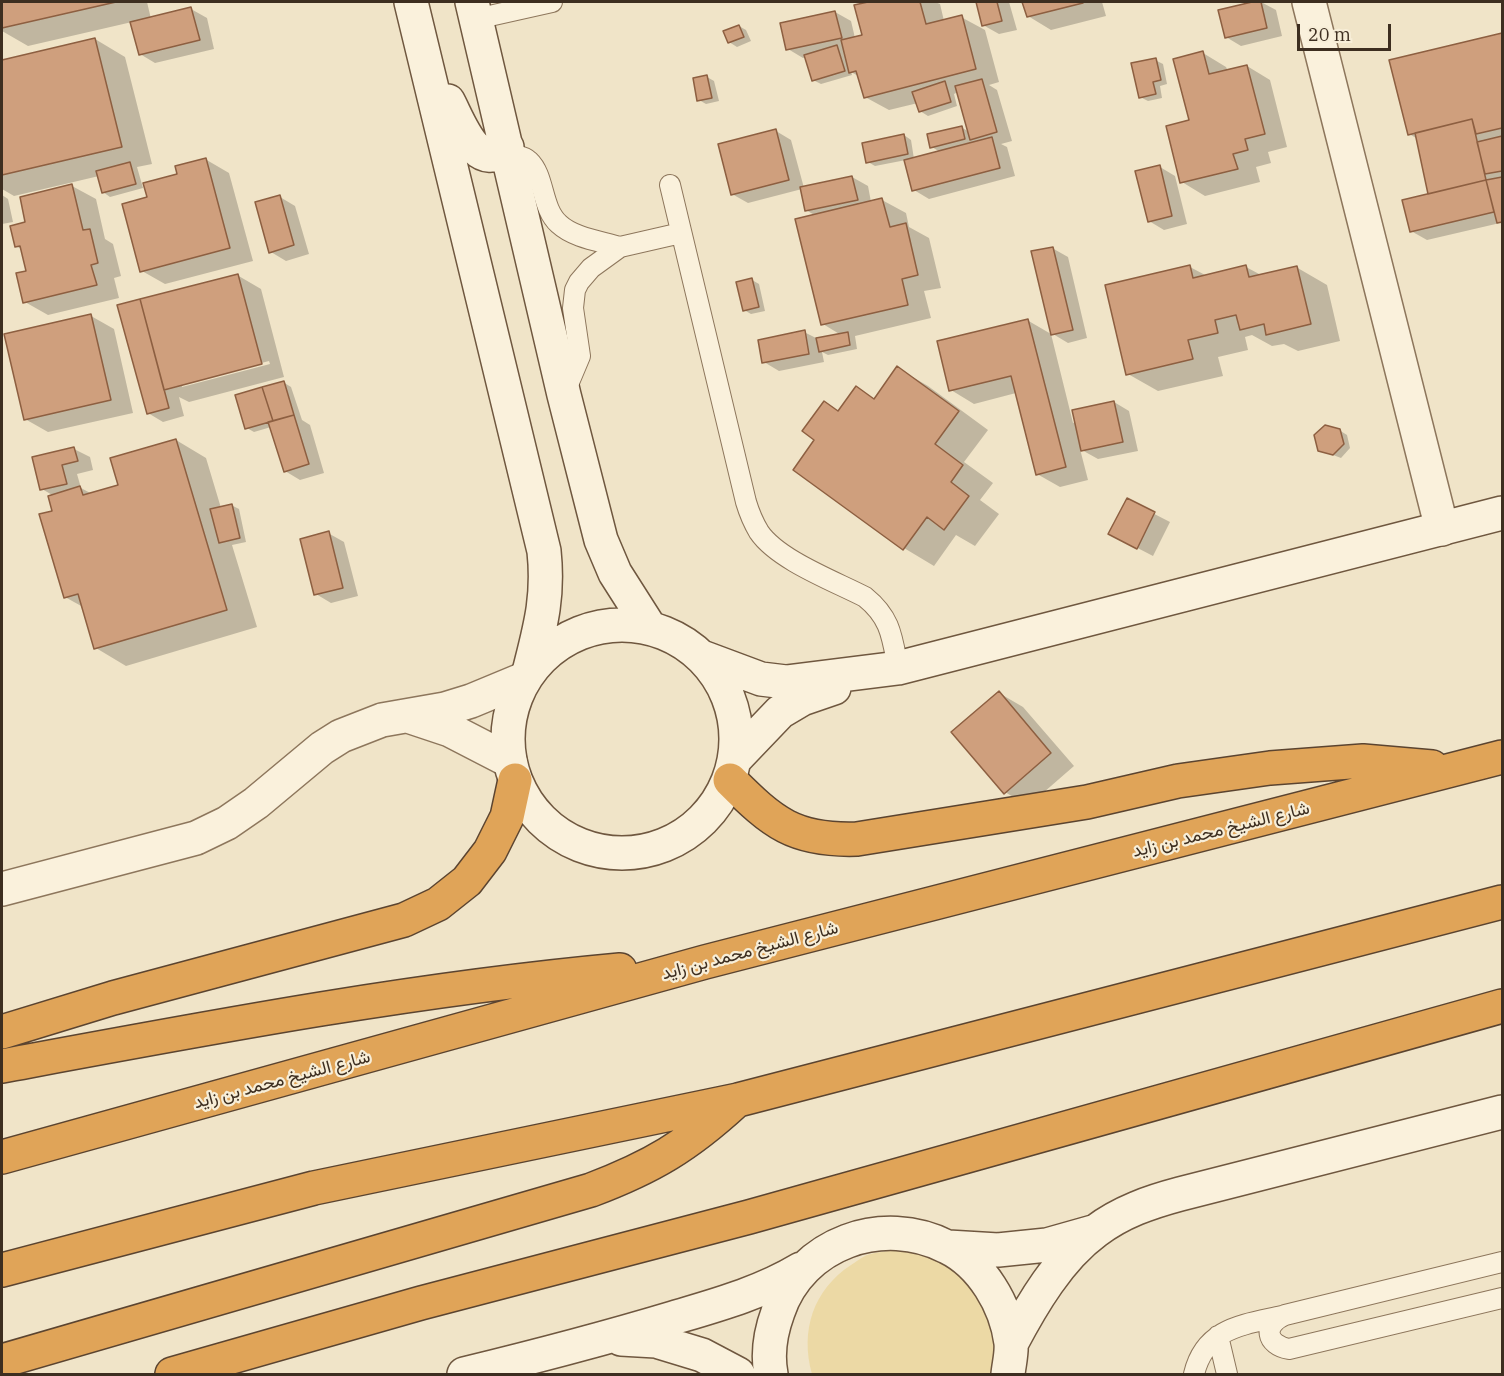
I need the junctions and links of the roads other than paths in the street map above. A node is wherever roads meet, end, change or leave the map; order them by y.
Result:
1 (411, 2) edge
2 (552, 2) edge
3 (1309, 2) edge
4 (474, 10) edge
5 (423, 51) junction
6 (507, 150) junction
7 (670, 185) dead end
8 (681, 232) junction
9 (620, 247) junction
10 (564, 395) junction
11 (1503, 513) edge
12 (1442, 529) junction
13 (650, 628) junction
14 (702, 657) junction
15 (891, 669) junction
16 (526, 676) junction
17 (409, 716) junction
18 (1503, 757) edge
19 (733, 769) junction
20 (1458, 769) junction
21 (512, 771) junction
22 (2, 889) edge
23 (1503, 902) edge
24 (705, 962) junction
25 (1503, 1006) edge
26 (2, 1032) edge
27 (2, 1066) edge
28 (738, 1100) junction
29 (1503, 1112) edge
30 (2, 1157) edge
31 (1095, 1231) junction
32 (948, 1247) junction
33 (1503, 1262) edge
34 (807, 1264) junction
35 (2, 1270) edge
36 (1503, 1298) edge
37 (1285, 1316) junction
38 (1218, 1336) junction
39 (608, 1338) junction
40 (1010, 1359) edge
41 (2, 1361) edge
42 (172, 1374) edge
43 (464, 1374) edge
44 (738, 1374) edge
45 (771, 1374) edge
46 (1194, 1374) edge
47 (1227, 1374) edge

1 - 5 main road
2 - 4 lane
3 - 12 main road
4 - 6 main road
5 - 6 main road
5 - 16 main road
6 - 9 lane
6 - 10 main road
7 - 8 lane
8 - 9 lane
8 - 15 lane
9 - 10 lane
10 - 13 main road
11 - 12 main road
12 - 15 main road
13 - 14 main road
13 - 16 main road
14 - 15 main road
14 - 19 main road
15 - 19 main road
16 - 17 main road
16 - 21 main road
17 - 21 main road
17 - 22 main road
18 - 20 highway, شارع الشيخ محمد بن زايد
19 - 20 highway
19 - 21 main road
20 - 24 highway, شارع الشيخ محمد بن زايد
21 - 26 highway
23 - 28 highway
24 - 27 highway
24 - 30 highway, شارع الشيخ محمد بن زايد
25 - 42 highway
28 - 35 highway
28 - 41 highway
29 - 31 main road
31 - 32 main road
31 - 40 main road
32 - 34 main road
32 - 40 main road
33 - 37 lane
34 - 39 main road
34 - 45 main road
36 - 37 lane
37 - 38 lane
38 - 46 lane
38 - 47 lane
39 - 43 main road
39 - 44 main road

